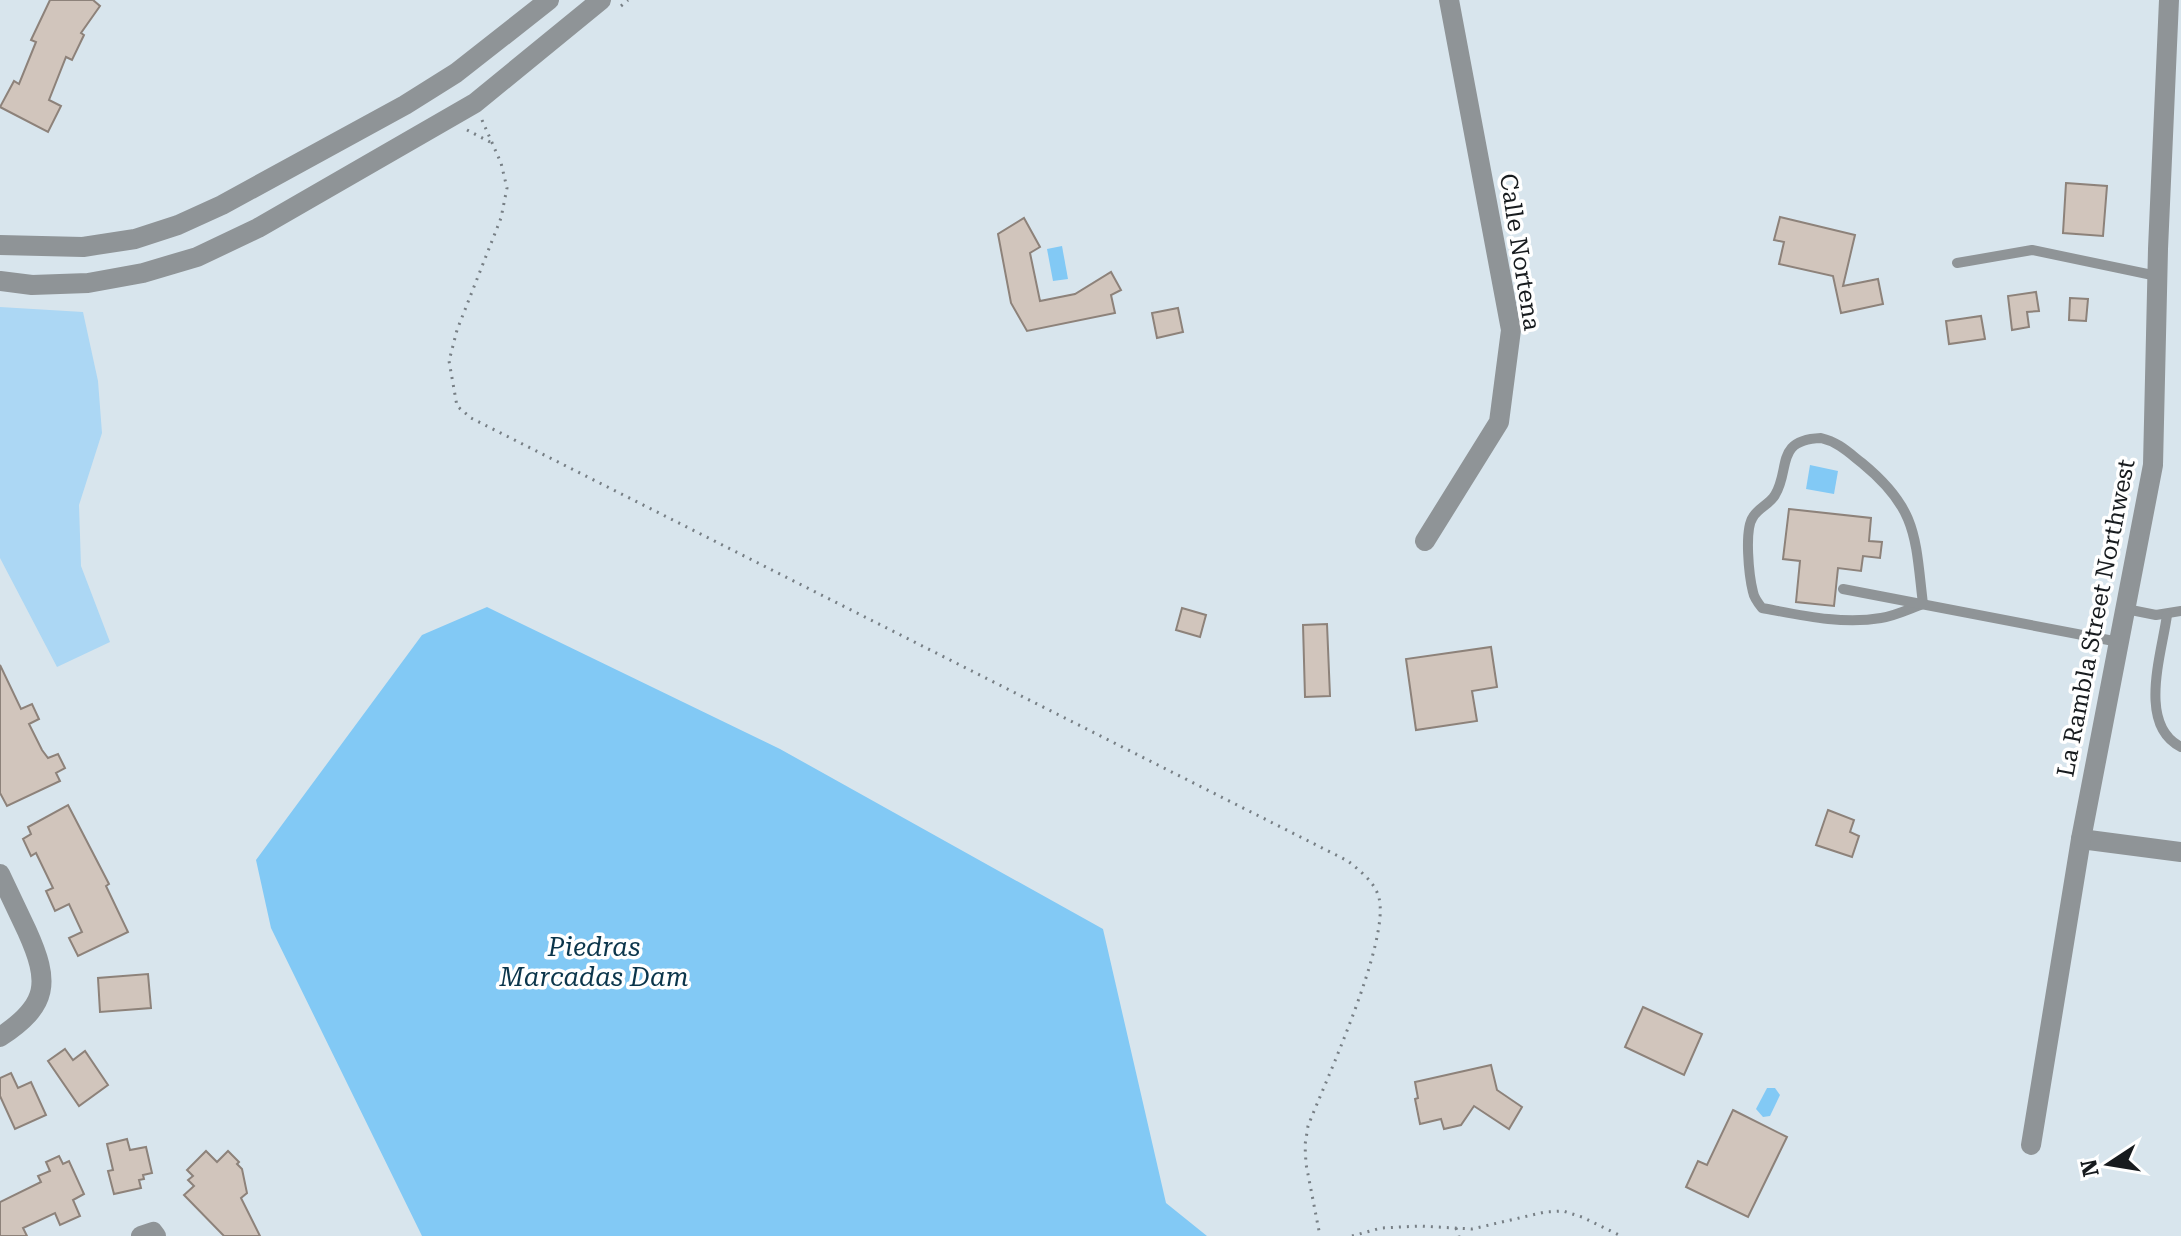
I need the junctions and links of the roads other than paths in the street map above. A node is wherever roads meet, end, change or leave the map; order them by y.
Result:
1 (549, 0) edge
2 (601, 0) edge
3 (1449, 0) edge
4 (2169, 0) edge
5 (0, 245) edge
6 (1957, 263) dead end
7 (2157, 276) junction
8 (0, 281) edge
9 (1425, 541) dead end
10 (1843, 589) dead end
11 (1923, 604) junction
12 (2126, 609) junction
13 (2181, 611) edge
14 (2167, 615) junction
15 (2119, 642) junction
16 (2181, 747) edge
17 (2081, 839) junction
18 (2181, 852) edge
19 (0, 874) edge
20 (0, 1037) edge
21 (2031, 1145) dead end
22 (141, 1236) edge
23 (156, 1236) edge

1 - 5 street
2 - 8 street
3 - 9 street, Calle Nortena
4 - 7 street, La Rambla Street Northwest
6 - 7 lane
7 - 12 street, La Rambla Street Northwest
10 - 11 lane
11 - 11 lane
11 - 15 lane
12 - 14 lane
12 - 15 street, La Rambla Street Northwest
13 - 14 lane
14 - 16 lane
15 - 17 street, La Rambla Street Northwest
17 - 18 street
17 - 21 street, La Rambla Street Northwest
19 - 20 street
22 - 23 street

